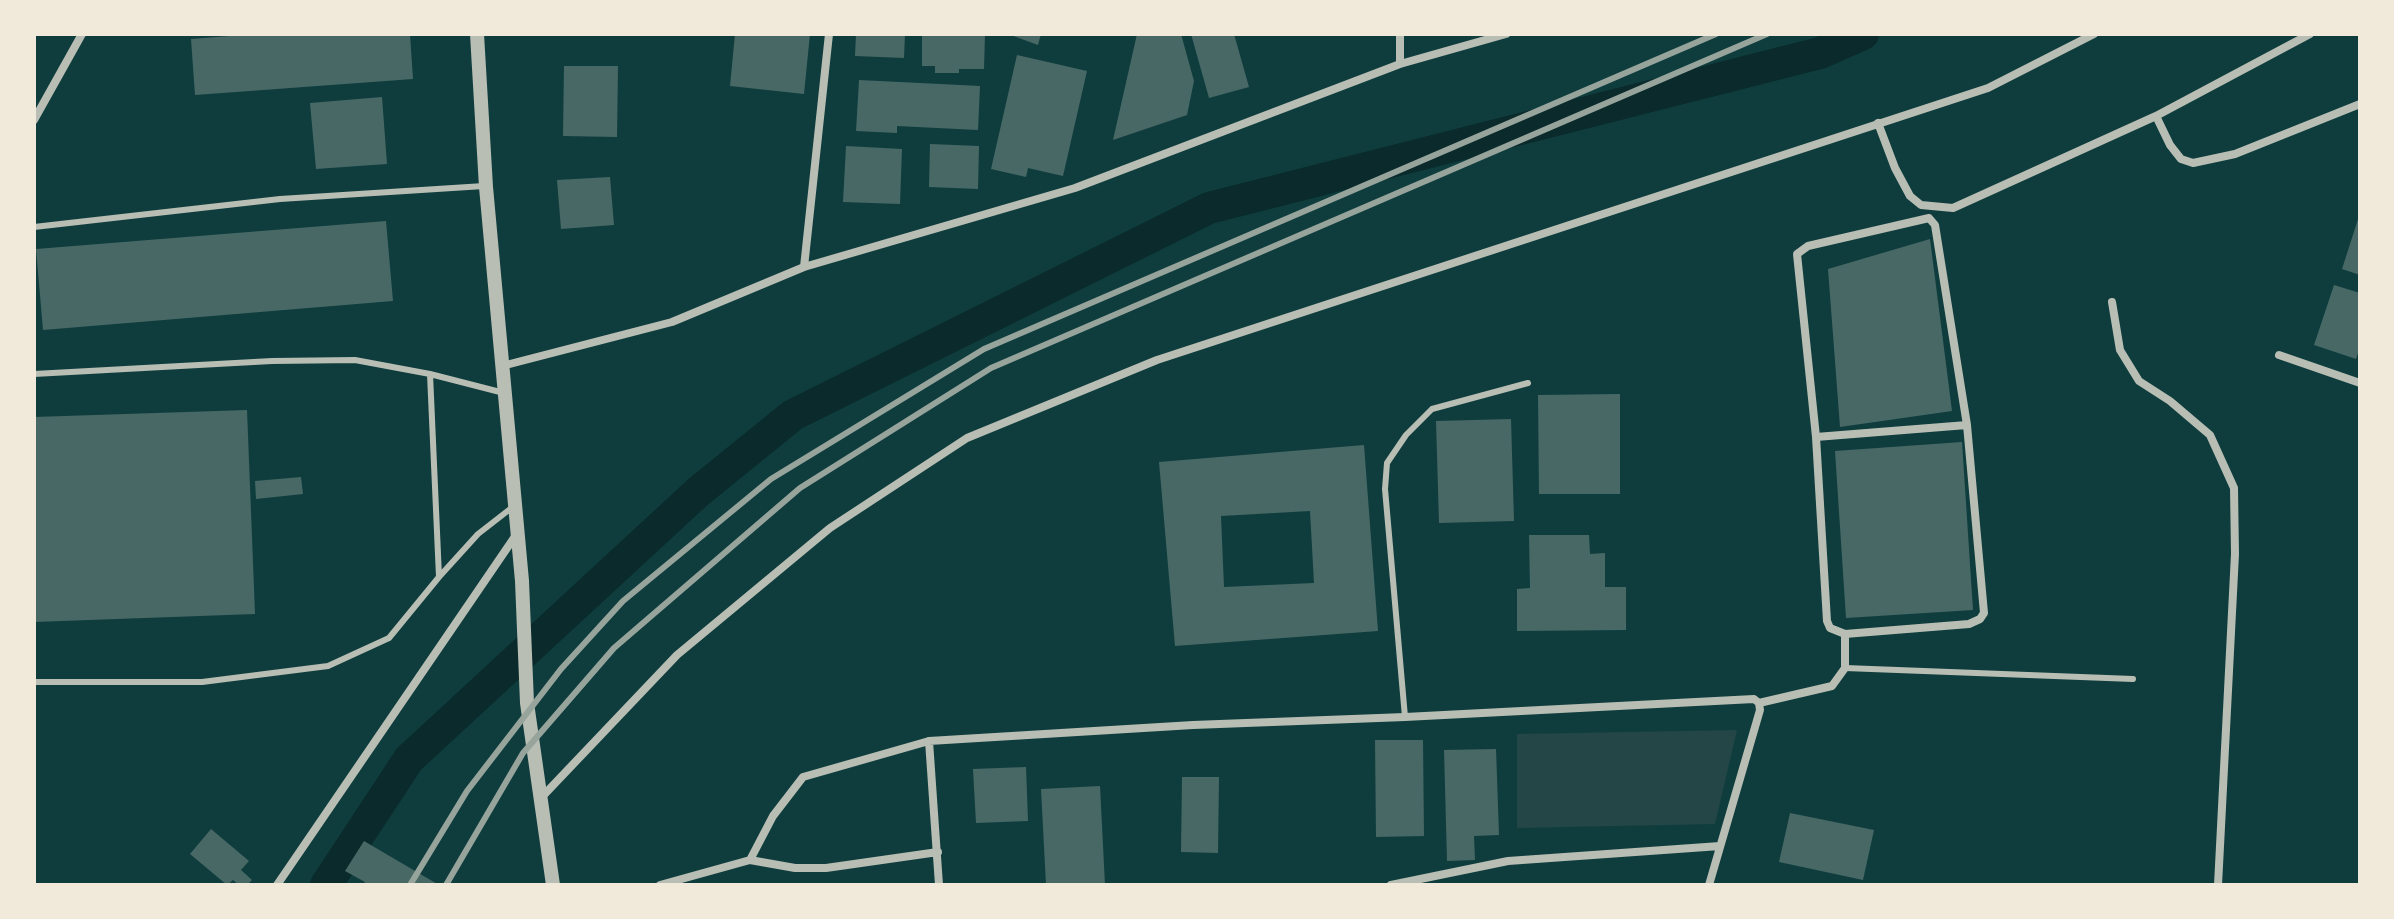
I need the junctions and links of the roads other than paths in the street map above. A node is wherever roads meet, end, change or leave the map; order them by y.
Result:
1 (82, 34) edge
2 (477, 34) edge
3 (829, 34) edge
4 (1400, 34) edge
5 (1506, 34) edge
6 (2094, 34) edge
7 (2310, 34) edge
8 (1400, 64) junction
9 (2360, 104) edge
10 (2156, 116) junction
11 (34, 120) edge
12 (1878, 123) junction
13 (486, 187) junction
14 (34, 227) edge
15 (804, 267) junction
16 (2112, 302) dead end
17 (2279, 355) dead end
18 (502, 366) junction
19 (34, 374) edge
20 (430, 374) junction
21 (1528, 383) dead end
22 (2360, 383) edge
23 (504, 393) junction
24 (1967, 425) junction
25 (1816, 437) junction
26 (516, 505) junction
27 (518, 532) junction
28 (439, 577) junction
29 (1845, 634) junction
30 (1845, 668) junction
31 (2133, 679) dead end
32 (34, 682) edge
33 (1759, 703) junction
34 (1405, 717) junction
35 (929, 741) junction
36 (540, 799) junction
37 (1720, 846) junction
38 (938, 852) junction
39 (750, 860) junction
40 (277, 885) edge
41 (553, 885) edge
42 (660, 885) edge
43 (939, 885) edge
44 (1391, 885) edge
45 (1709, 885) edge
46 (2218, 885) edge

1 - 11 street
2 - 13 street
3 - 15 street
4 - 8 street
5 - 8 street
6 - 12 street
7 - 10 street
8 - 15 street
9 - 10 street
10 - 12 street
12 - 36 street
13 - 14 lane
13 - 18 street
15 - 18 street
16 - 46 street
17 - 22 street
18 - 23 street
19 - 20 lane
20 - 23 lane
20 - 28 lane
21 - 34 lane
23 - 26 street
24 - 25 street
24 - 25 street
24 - 29 street
25 - 29 street
26 - 27 street
26 - 28 lane
27 - 36 street
27 - 40 street
28 - 32 lane
29 - 30 street
30 - 31 lane
30 - 33 street
33 - 34 street
33 - 37 street
34 - 35 street
35 - 38 street
35 - 39 street
36 - 41 street
37 - 44 street
37 - 45 street
38 - 39 street
38 - 43 street
39 - 42 street

